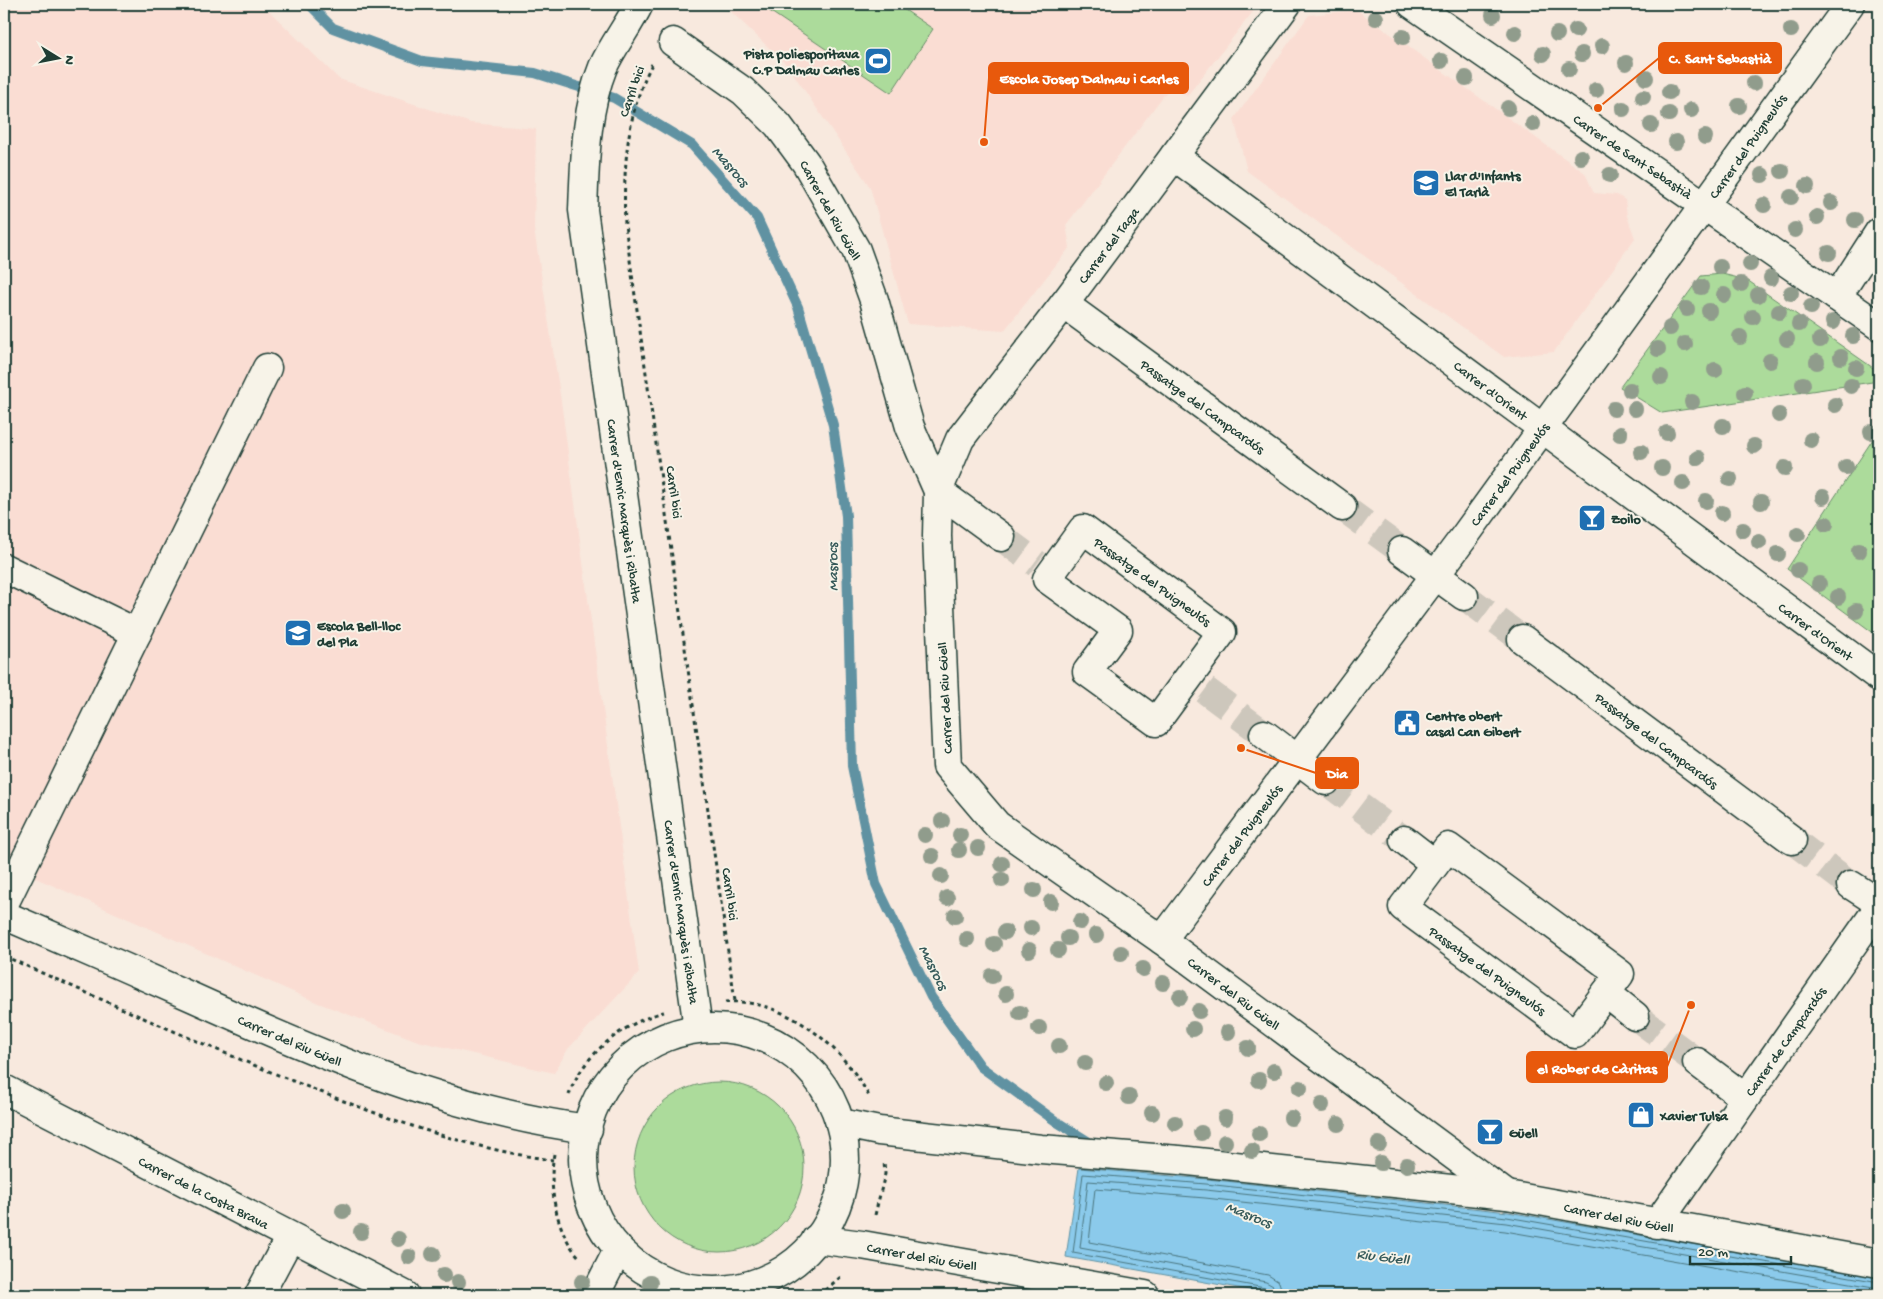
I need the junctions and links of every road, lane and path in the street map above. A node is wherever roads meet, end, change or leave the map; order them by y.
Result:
1 (639, 4) edge
2 (1287, 4) edge
3 (1412, 4) edge
4 (1850, 4) edge
5 (664, 50) joint
6 (1174, 156) junction
7 (1706, 206) junction
8 (1879, 232) edge
9 (1838, 297) junction
10 (1064, 304) junction
11 (1879, 326) edge
12 (268, 368) dead end
13 (1542, 428) junction
14 (938, 491) junction
15 (1342, 507) tunnel mouth
16 (1001, 537) tunnel mouth
17 (1402, 551) tunnel mouth
18 (4, 568) edge
19 (1044, 569) joint
20 (1435, 576) junction
21 (1464, 596) tunnel mouth
22 (137, 633) junction
23 (1522, 640) tunnel mouth
24 (1879, 677) edge
25 (1264, 734) tunnel mouth
26 (1298, 760) junction
27 (1326, 781) tunnel mouth
28 (1404, 840) tunnel mouth
29 (1792, 840) tunnel mouth
30 (1435, 864) junction
31 (1852, 885) tunnel mouth
32 (1879, 903) edge
33 (4, 904) edge
34 (1879, 907) edge
35 (4, 915) edge
36 (1162, 940) junction
37 (1606, 993) junction
38 (735, 1001) dead end
39 (1635, 1016) tunnel mouth
40 (698, 1028) junction
41 (1697, 1062) tunnel mouth
42 (4, 1090) edge
43 (1745, 1098) junction
44 (840, 1123) junction
45 (588, 1129) junction
46 (1507, 1195) junction
47 (1657, 1224) junction
48 (290, 1236) junction
49 (816, 1239) junction
50 (618, 1250) junction
51 (1879, 1264) edge
52 (710, 1294) edge
53 (259, 1295) edge
54 (405, 1295) edge
55 (595, 1295) edge
56 (1145, 1295) edge

1 - 40 street, Carrer d'Enric Marquès i Ribalta
2 - 6 street, Carrer del Taga
3 - 7 street, Carrer de Sant Sebastià
4 - 7 street, Carrer del Puigneulós
5 - 14 street, Carrer del Riu Güell
5 - 38 path, Carril bici
6 - 10 street, Carrer del Taga
6 - 13 street, Carrer d'Orient
7 - 9 street, Carrer de Sant Sebastià
7 - 13 street, Carrer del Puigneulós
8 - 9 street
9 - 11 street, Carrer de Sant Sebastià
10 - 14 street, Carrer del Taga
10 - 15 street, Passatge del Campcardós
12 - 22 street
13 - 20 street, Carrer del Puigneulós
13 - 24 street, Carrer d'Orient
14 - 16 street
14 - 36 street, Carrer del Riu Güell
17 - 20 street
18 - 22 street
19 - 19 street, Passatge del Puigneulós
20 - 21 street
20 - 26 street, Carrer del Puigneulós
22 - 33 street
23 - 29 street, Passatge del Campcardós
25 - 26 street
26 - 27 street
26 - 36 street, Carrer del Puigneulós
28 - 30 street
30 - 37 street, Passatge del Puigneulós
30 - 37 street, Passatge del Puigneulós
31 - 32 street
34 - 43 street, Carrer de Campcardós
35 - 45 street, Carrer del Riu Güell
36 - 46 street, Carrer del Riu Güell
37 - 39 street
40 - 44 street
40 - 45 street
41 - 43 street
42 - 48 street, Carrer de la Costa Brava
43 - 47 street, Carrer de Campcardós
44 - 46 street, Carrer del Riu Güell
44 - 49 street
45 - 50 street
46 - 47 street, Carrer del Riu Güell
47 - 51 street, Carrer del Riu Güell
48 - 53 street
48 - 54 street, Carrer de la Costa Brava
49 - 52 street
49 - 56 street, Carrer del Riu Güell
50 - 52 street
50 - 55 street

